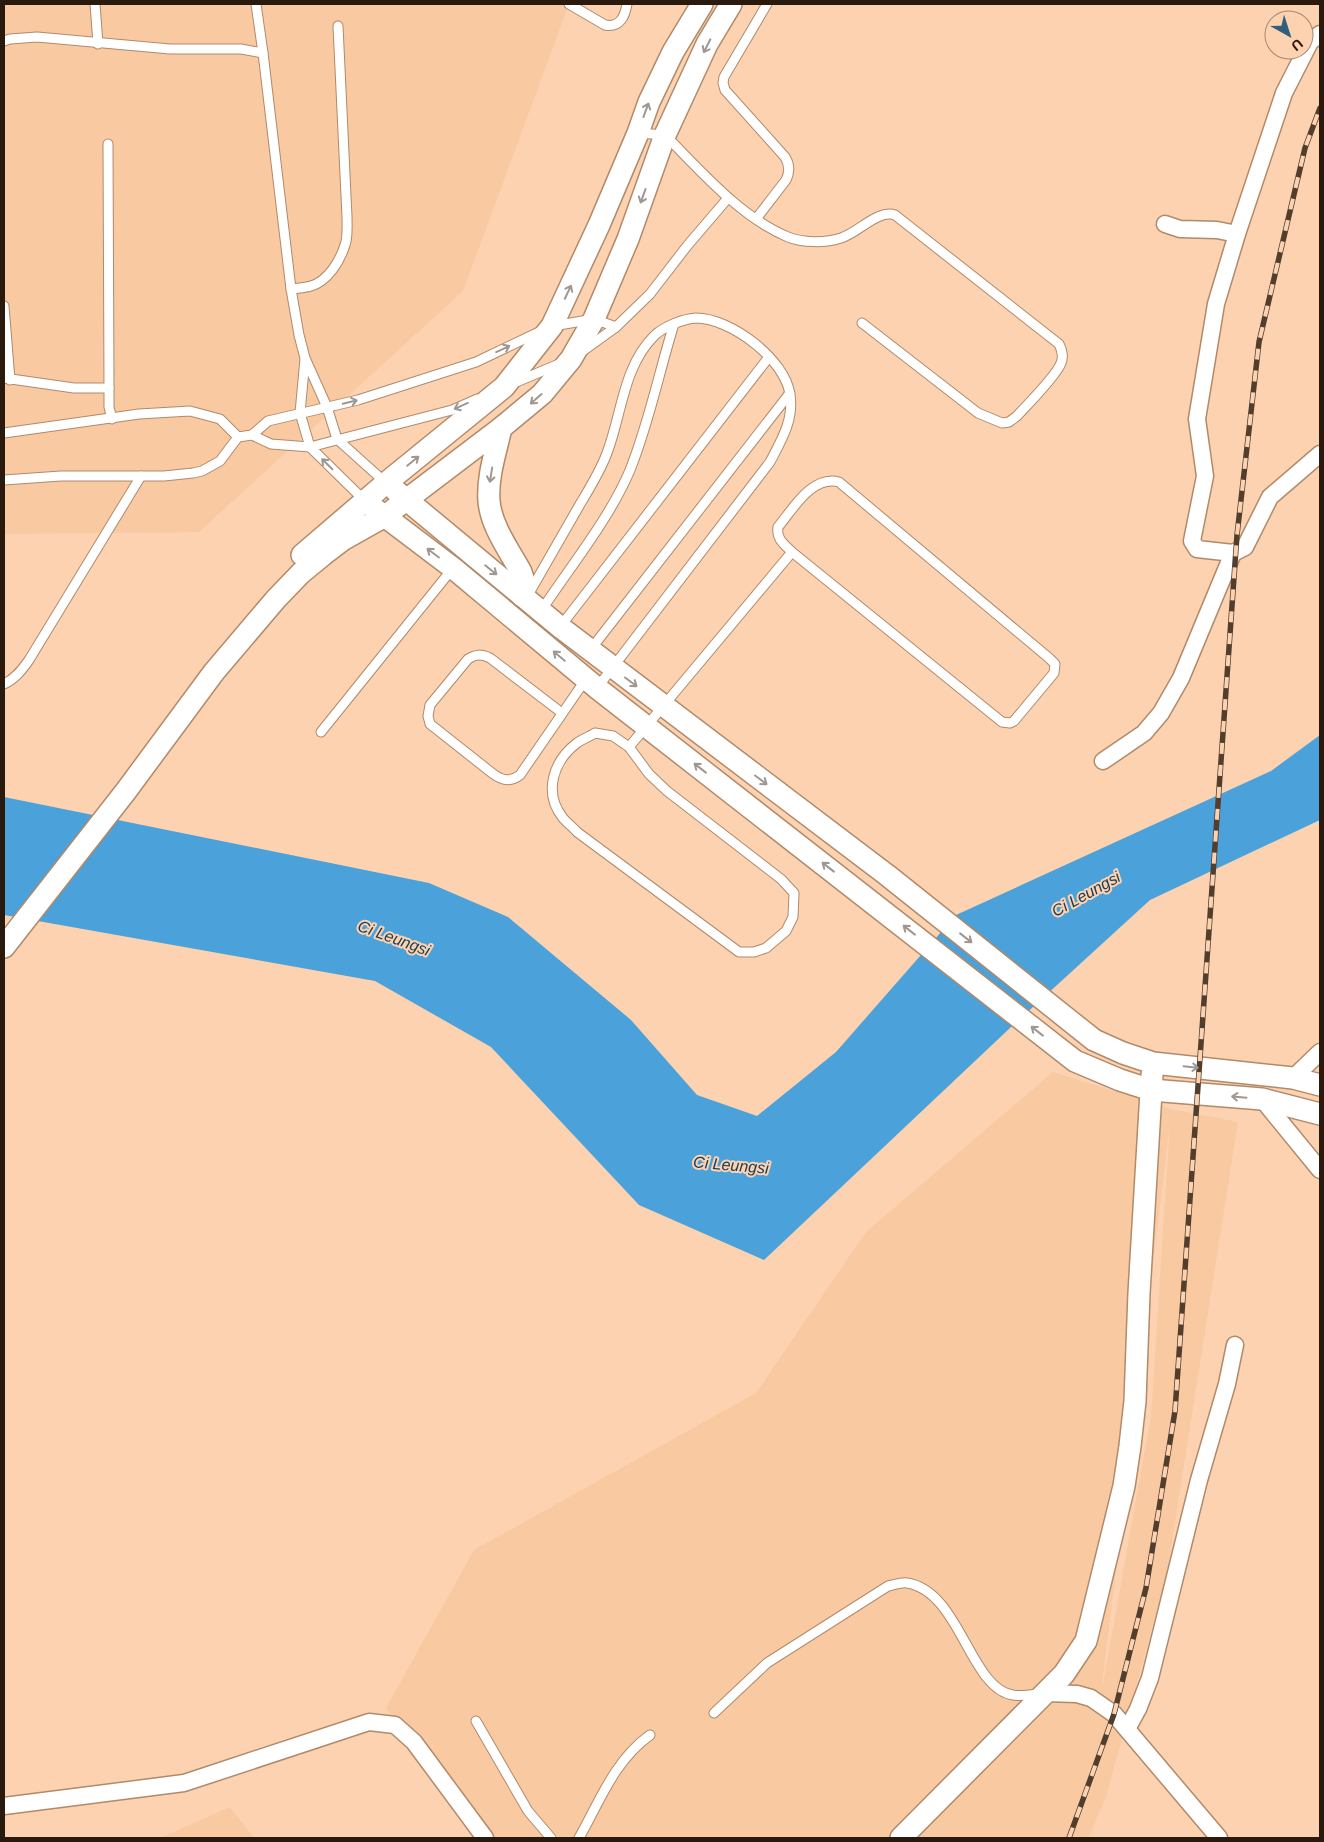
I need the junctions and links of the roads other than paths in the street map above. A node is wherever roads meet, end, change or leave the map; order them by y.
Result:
1 (95, 4) edge
2 (256, 4) edge
3 (570, 4) edge
4 (627, 4) edge
5 (702, 4) edge
6 (730, 4) edge
7 (767, 4) edge
8 (338, 26) dead end
9 (1320, 34) edge
10 (4, 41) edge
11 (98, 44) junction
12 (262, 53) junction
13 (638, 133) junction
14 (665, 135) junction
15 (108, 144) dead end
16 (728, 198) junction
17 (756, 219) junction
18 (1165, 224) dead end
19 (1237, 234) junction
20 (291, 289) junction
21 (4, 306) edge
22 (594, 319) junction
23 (862, 323) dead end
24 (674, 324) junction
25 (552, 326) junction
26 (616, 327) junction
27 (769, 357) junction
28 (305, 358) junction
29 (570, 359) junction
30 (7, 379) edge
31 (504, 386) junction
32 (109, 388) junction
33 (790, 393) junction
34 (327, 407) junction
35 (300, 414) junction
36 (112, 419) junction
37 (501, 428) junction
38 (4, 433) edge
39 (252, 436) junction
40 (238, 437) junction
41 (337, 439) junction
42 (310, 447) junction
43 (1320, 454) edge
44 (141, 476) junction
45 (4, 480) edge
46 (386, 483) junction
47 (406, 500) junction
48 (365, 501) junction
49 (385, 516) junction
50 (792, 552) junction
51 (1233, 553) junction
52 (453, 568) junction
53 (529, 602) junction
54 (560, 627) junction
55 (590, 650) junction
56 (611, 668) junction
57 (591, 683) junction
58 (4, 684) edge
59 (662, 706) junction
60 (562, 713) junction
61 (645, 725) junction
62 (321, 732) dead end
63 (629, 746) junction
64 (1103, 762) dead end
65 (122, 787) junction
66 (4, 928) edge
67 (4, 947) edge
68 (1320, 1052) edge
69 (1153, 1063) junction
70 (1293, 1078) junction
71 (1320, 1085) edge
72 (1151, 1090) junction
73 (1262, 1099) junction
74 (1320, 1114) edge
75 (1320, 1170) edge
76 (1235, 1345) dead end
77 (1045, 1693) junction
78 (714, 1713) dead end
79 (476, 1720) dead end
80 (1127, 1729) junction
81 (650, 1735) dead end
82 (4, 1806) edge
83 (484, 1838) edge
84 (551, 1838) edge
85 (579, 1838) edge
86 (901, 1838) edge
87 (1219, 1838) edge

1 - 11 lane
2 - 12 lane
3 - 4 lane
13 -> 5 street
6 -> 14 street
7 - 17 lane
8 - 20 lane
9 - 19 street
10 - 11 lane
11 - 12 lane
12 - 20 lane
13 - 14 lane
25 -> 13 street
14 - 16 lane
14 -> 22 street
15 - 32 lane
16 - 17 lane
16 - 26 lane
17 - 23 lane
18 - 19 street
19 - 51 street
20 - 28 lane
21 - 30 lane
22 - 25 lane
22 - 26 lane
22 - 29 street
24 - 27 lane
24 - 53 lane
24 - 53 lane
25 - 31 street
34 -> 25 lane
26 - 29 lane
27 - 33 lane
27 - 54 lane
28 - 34 lane
28 - 35 lane
29 - 31 lane
29 -> 37 street
30 - 32 lane
31 -> 41 lane
46 -> 31 street
32 - 36 lane
33 - 55 lane
33 - 56 lane
34 - 35 lane
34 - 41 lane
35 - 39 lane
35 - 42 lane
36 - 38 lane
36 - 40 lane
37 - 47 street
37 -> 53 street
39 - 40 lane
39 - 42 lane
40 - 44 lane
41 - 42 lane
41 - 46 lane
48 -> 42 lane
43 - 51 street
44 - 45 lane
44 - 58 lane
46 - 47 street
46 - 48 street
47 - 49 street
47 -> 53 street
48 - 49 street
48 - 65 street
52 -> 49 street
49 - 65 street
50 - 50 lane
50 - 59 lane
51 - 64 street
57 -> 52 street
52 - 62 lane
53 - 54 street
54 - 55 street
55 - 56 street
56 - 57 lane
56 -> 59 street
57 - 60 lane
57 - 61 street
59 - 61 lane
59 -> 69 street
60 - 60 lane
61 - 63 lane
72 -> 61 street
63 - 63 lane
65 - 66 street
65 - 67 street
68 - 70 street
69 -> 70 street
69 - 72 street
70 - 71 street
73 -> 72 street
72 - 77 street
73 - 74 street
73 - 75 street
76 - 80 street
77 - 78 lane
77 - 80 street
77 - 86 street
79 - 84 lane
80 - 87 street
81 - 85 lane
82 - 83 street

